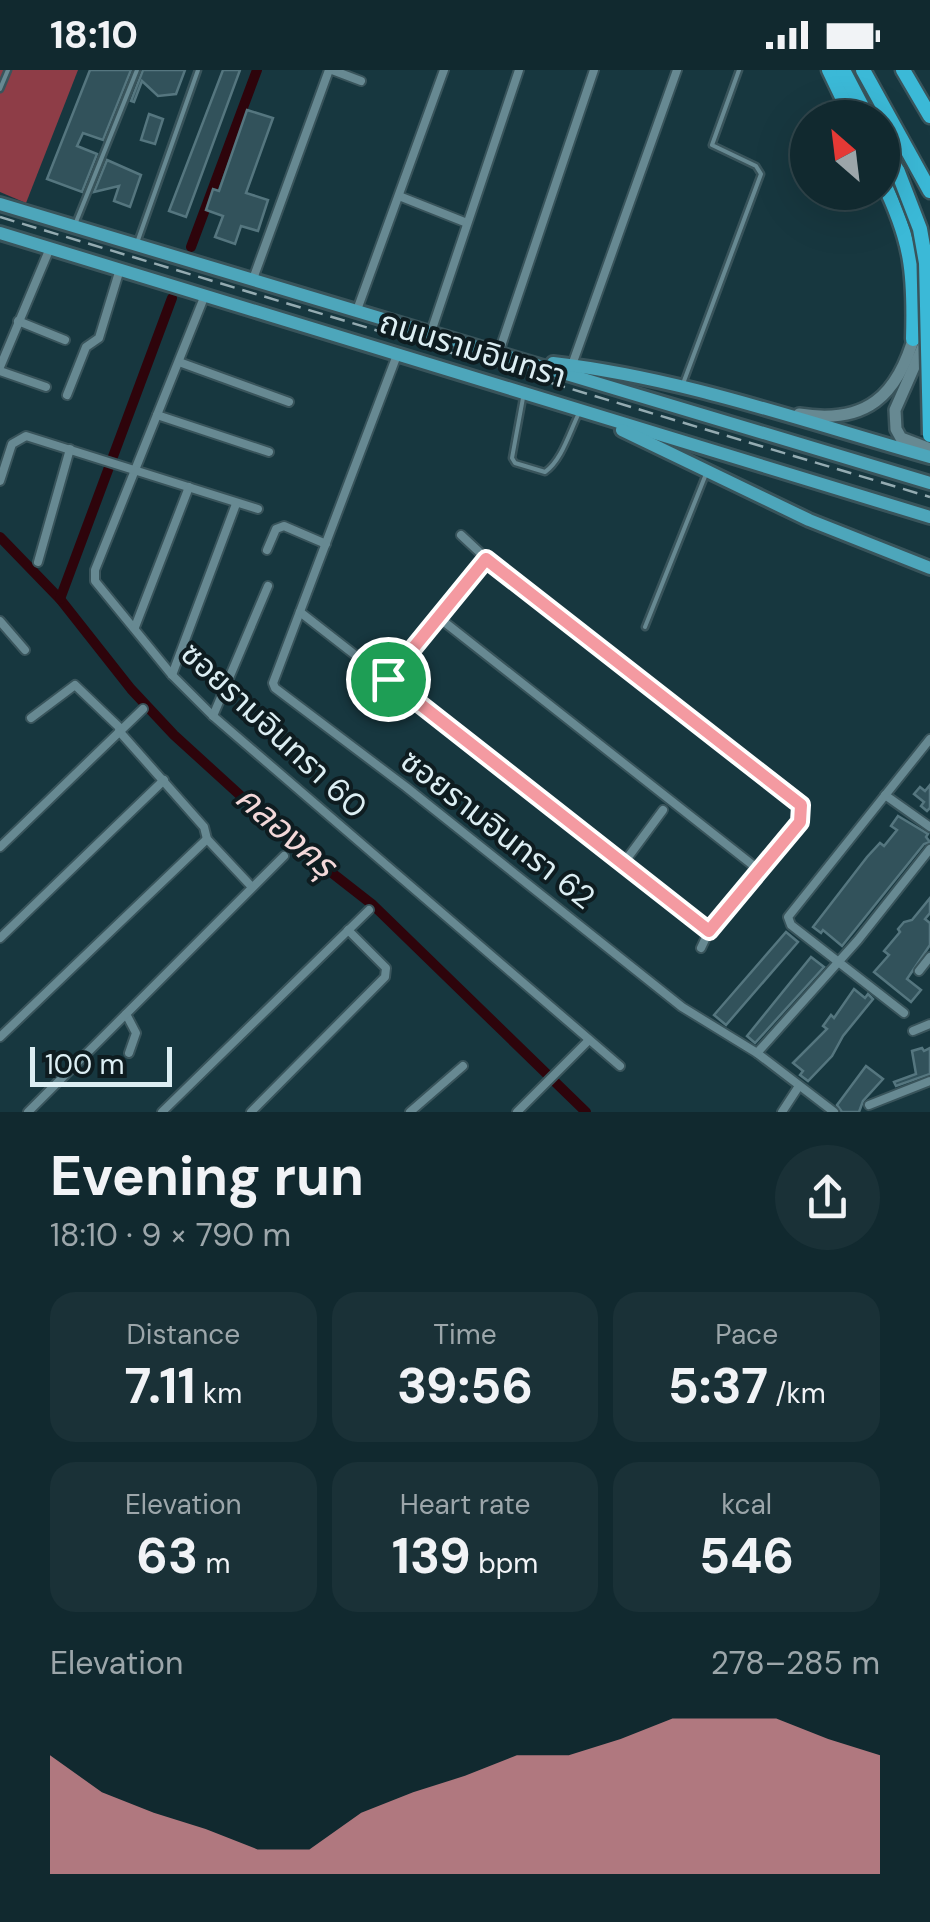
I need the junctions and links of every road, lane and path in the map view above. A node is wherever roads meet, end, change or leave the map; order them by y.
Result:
1 (8, 70) edge
2 (137, 70) edge
3 (198, 70) edge
4 (331, 70) edge
5 (444, 70) edge
6 (519, 70) edge
7 (594, 70) edge
8 (677, 70) edge
9 (739, 70) edge
10 (828, 70) edge
11 (843, 70) edge
12 (863, 70) edge
13 (903, 70) edge
14 (362, 81) dead end
15 (0, 88) edge
16 (843, 100) edge
17 (859, 100) edge
18 (930, 116) edge
19 (900, 177) edge
20 (930, 191) edge
21 (400, 196) junction
22 (0, 204) edge
23 (897, 210) edge
24 (467, 224) junction
25 (74, 226) junction
26 (0, 234) edge
27 (136, 244) junction
28 (50, 248) junction
29 (120, 269) junction
30 (930, 276) edge
31 (253, 280) junction
32 (205, 295) junction
33 (924, 300) junction
34 (357, 310) junction
35 (18, 321) junction
36 (0, 330) edge
37 (431, 332) junction
38 (12, 334) junction
39 (65, 340) dead end
40 (913, 340) junction
41 (499, 352) junction
42 (397, 355) junction
43 (521, 360) junction
44 (179, 362) junction
45 (572, 365) junction
46 (0, 369) edge
47 (682, 386) junction
48 (46, 387) dead end
49 (523, 394) junction
50 (66, 395) dead end
51 (289, 402) dead end
52 (580, 411) junction
53 (780, 411) junction
54 (157, 415) junction
55 (596, 416) junction
56 (930, 435) edge
57 (70, 449) junction
58 (269, 452) dead end
59 (930, 453) edge
60 (133, 469) junction
61 (706, 472) junction
62 (0, 481) edge
63 (930, 483) edge
64 (189, 487) junction
65 (236, 504) junction
66 (258, 509) dead end
67 (930, 516) edge
68 (461, 535) dead end
69 (326, 544) junction
70 (267, 550) dead end
71 (486, 559) junction
72 (38, 562) dead end
73 (930, 568) edge
74 (268, 586) dead end
75 (300, 612) junction
76 (438, 617) junction
77 (0, 621) edge
78 (135, 627) junction
79 (645, 628) dead end
80 (25, 650) dead end
81 (172, 675) junction
82 (388, 679) junction
83 (143, 709) dead end
84 (213, 716) junction
85 (31, 718) dead end
86 (120, 730) junction
87 (930, 739) edge
88 (164, 780) junction
89 (885, 795) junction
90 (662, 810) dead end
91 (930, 828) edge
92 (208, 839) junction
93 (0, 847) edge
94 (930, 849) edge
95 (284, 856) dead end
96 (623, 864) junction
97 (760, 870) junction
98 (250, 886) junction
99 (369, 910) dead end
100 (348, 930) junction
101 (709, 931) junction
102 (0, 938) edge
103 (700, 948) dead end
104 (930, 957) edge
105 (836, 961) junction
106 (919, 971) dead end
107 (904, 1012) dead end
108 (126, 1014) junction
109 (930, 1024) edge
110 (912, 1031) dead end
111 (0, 1037) edge
112 (588, 1040) junction
113 (129, 1053) dead end
114 (757, 1053) junction
115 (462, 1066) dead end
116 (620, 1066) dead end
117 (930, 1081) edge
118 (799, 1086) junction
119 (526, 1104) junction
120 (869, 1105) dead end
121 (28, 1112) edge
122 (162, 1112) edge
123 (251, 1112) edge
124 (410, 1112) edge
125 (516, 1112) edge
126 (533, 1112) edge
127 (782, 1112) edge
128 (834, 1112) edge

1 - 15 lane
2 - 25 lane
3 - 27 lane
4 - 14 street
4 - 31 street
5 - 21 street
6 - 24 street
7 - 41 street
8 - 45 street
9 - 47 lane
10 - 16 highway
11 - 17 highway
12 - 20 highway
13 - 18 highway
19 - 56 highway, bridge
21 - 24 street
21 - 34 street
22 - 25 main road, ถนนรามอินทรา
23 - 40 highway
24 - 37 street
25 - 27 main road, ถนนรามอินทรา
26 - 28 main road, ถนนรามอินทรา
27 - 31 main road, ถนนรามอินทรา
28 - 29 main road, ถนนรามอินทรา
28 - 35 street
29 - 32 main road, ถนนรามอินทรา
29 - 50 street
30 - 33 main road
31 - 34 main road, ถนนรามอินทรา
32 - 42 main road, ถนนรามอินทรา
32 - 44 street, ซอยรามอินทรา 60
33 - 40 main road
33 - 59 main road
34 - 37 main road, ถนนรามอินทรา
35 - 38 street
35 - 39 street
36 - 38 street
37 - 41 main road, ถนนรามอินทรา
38 - 46 street
40 - 53 main road
41 - 43 main road, ถนนรามอินทรา
42 - 49 main road, ถนนรามอินทรา
42 - 69 street, ซอยรามอินทรา 62
43 - 45 main road
43 - 63 main road, ถนนรามอินทรา
44 - 51 street
44 - 54 street, ซอยรามอินทรา 60
45 - 47 main road
46 - 48 street
47 - 53 main road
49 - 52 main road, ถนนรามอินทรา
49 - 52 lane
52 - 55 main road, ถนนรามอินทรา
53 - 59 main road
54 - 58 street
54 - 60 street, ซอยรามอินทรา 60
55 - 61 main road
55 - 67 main road, ถนนรามอินทรา
57 - 60 street
57 - 62 street
57 - 72 street
60 - 64 street
60 - 78 street, ซอยรามอินทรา 60
61 - 73 main road
61 - 79 lane
64 - 65 street
64 - 78 street
65 - 66 street
65 - 81 street
68 - 71 street
69 - 70 street
69 - 75 street, ซอยรามอินทรา 62
71 - 76 street
71 - 97 street
74 - 84 street
75 - 82 street
75 - 114 street, ซอยรามอินทรา 62
76 - 82 street
76 - 97 street
77 - 80 street
78 - 81 street, ซอยรามอินทรา 60
81 - 84 street, ซอยรามอินทรา 60
82 - 96 street
83 - 86 street
84 - 112 street, ซอยรามอินทรา 60
85 - 86 street
86 - 88 street
86 - 93 street
87 - 89 street
88 - 92 street
88 - 102 street
89 - 91 street
89 - 105 street
90 - 96 street
92 - 98 street
92 - 111 street
94 - 105 street
95 - 98 street
96 - 101 street
97 - 101 street
98 - 108 street
99 - 100 street
100 - 122 street
100 - 123 street
101 - 103 street
104 - 106 street
105 - 107 street
105 - 114 street
108 - 113 street
108 - 121 street
109 - 110 street
112 - 116 street, ซอยรามอินทรา 60
112 - 119 street
114 - 118 street, ซอยรามอินทรา 62
115 - 124 street
117 - 120 street
118 - 127 street
118 - 128 street, ซอยรามอินทรา 62
119 - 125 street
119 - 126 street

